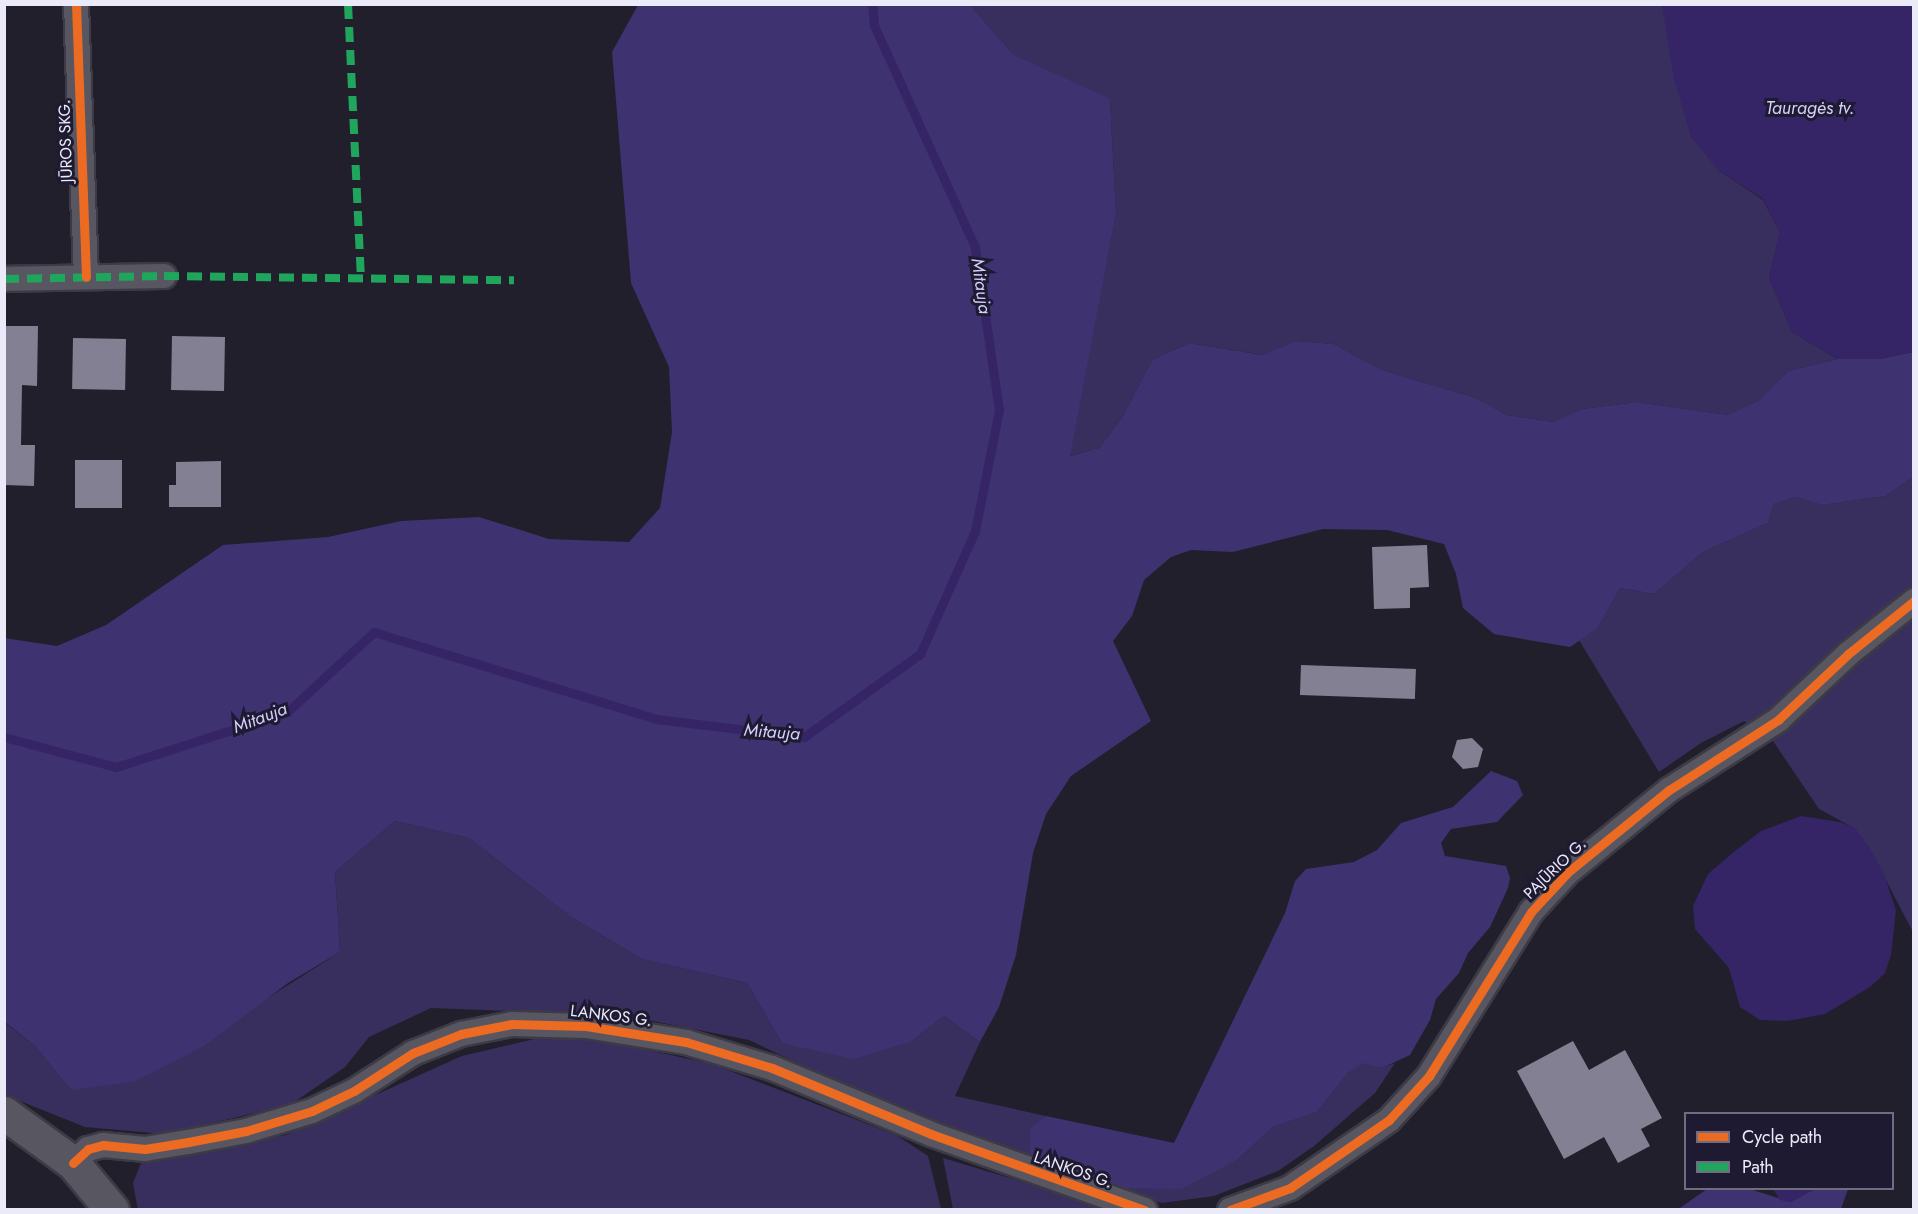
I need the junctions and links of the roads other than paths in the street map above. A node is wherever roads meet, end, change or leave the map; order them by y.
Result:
1 (76, 4) edge
2 (164, 276) dead end
3 (86, 277) junction
4 (4, 279) edge
5 (1914, 601) edge
6 (4, 1113) edge
7 (73, 1163) junction
8 (112, 1209) edge
9 (1145, 1209) edge
10 (1230, 1209) edge

1 - 3 street, JŪROS SKG.
2 - 3 street
3 - 4 street
5 - 10 street, PAJŪRIO G.
6 - 7 main road
7 - 8 main road
7 - 9 street, LANKOS G.

